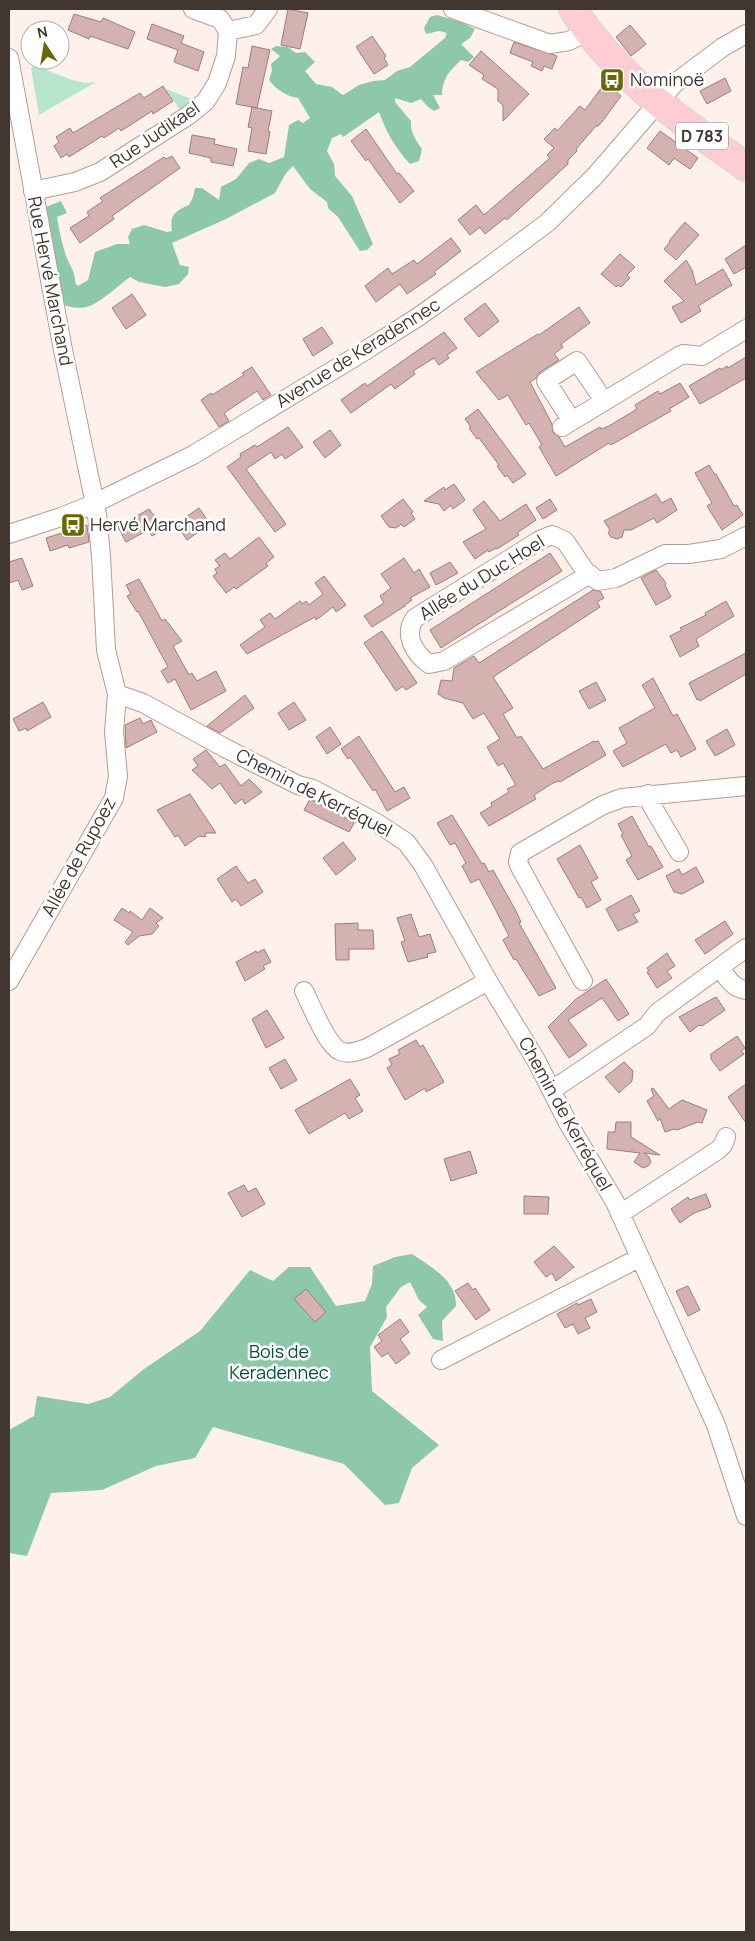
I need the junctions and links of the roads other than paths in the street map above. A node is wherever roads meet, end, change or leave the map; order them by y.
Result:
1 (193, 9) edge
2 (268, 9) edge
3 (453, 9) edge
4 (573, 9) edge
5 (228, 31) junction
6 (588, 31) junction
7 (746, 34) edge
8 (9, 58) edge
9 (658, 103) junction
10 (746, 167) edge
11 (33, 190) junction
12 (746, 330) edge
13 (604, 401) junction
14 (94, 503) junction
15 (9, 534) edge
16 (746, 536) edge
17 (590, 574) junction
18 (116, 694) junction
19 (746, 786) edge
20 (648, 794) junction
21 (679, 852) dead end
22 (746, 948) edge
23 (720, 968) junction
24 (9, 981) edge
25 (488, 981) junction
26 (583, 981) dead end
27 (746, 990) edge
28 (304, 991) dead end
29 (552, 1090) junction
30 (726, 1137) dead end
31 (620, 1214) junction
32 (639, 1258) junction
33 (441, 1360) dead end
34 (746, 1516) edge

1 - 5 street
2 - 5 street
3 - 6 street
4 - 6 main road, D 783
5 - 11 street, Rue Judikael
6 - 9 main road, D 783
7 - 9 street, Avenue de Keradennec
8 - 11 street, Rue Hervé Marchand
9 - 10 main road, D 783
9 - 14 street, Avenue de Keradennec
11 - 14 street, Rue Hervé Marchand
12 - 13 street
13 - 13 street
14 - 15 street, Avenue de Keradennec
14 - 18 street
16 - 17 street
17 - 17 street, Allée du Duc Hoel
18 - 24 street, Allée de Rupoez
18 - 25 street, Chemin de Kerréquel
19 - 20 street
20 - 21 street
20 - 26 street
22 - 23 street
23 - 27 street
23 - 29 street
25 - 28 street
25 - 29 street, Chemin de Kerréquel
29 - 31 street, Chemin de Kerréquel
30 - 31 street
31 - 32 street, Chemin de Kerréquel
32 - 33 street
32 - 34 street, Chemin de Kerréquel

